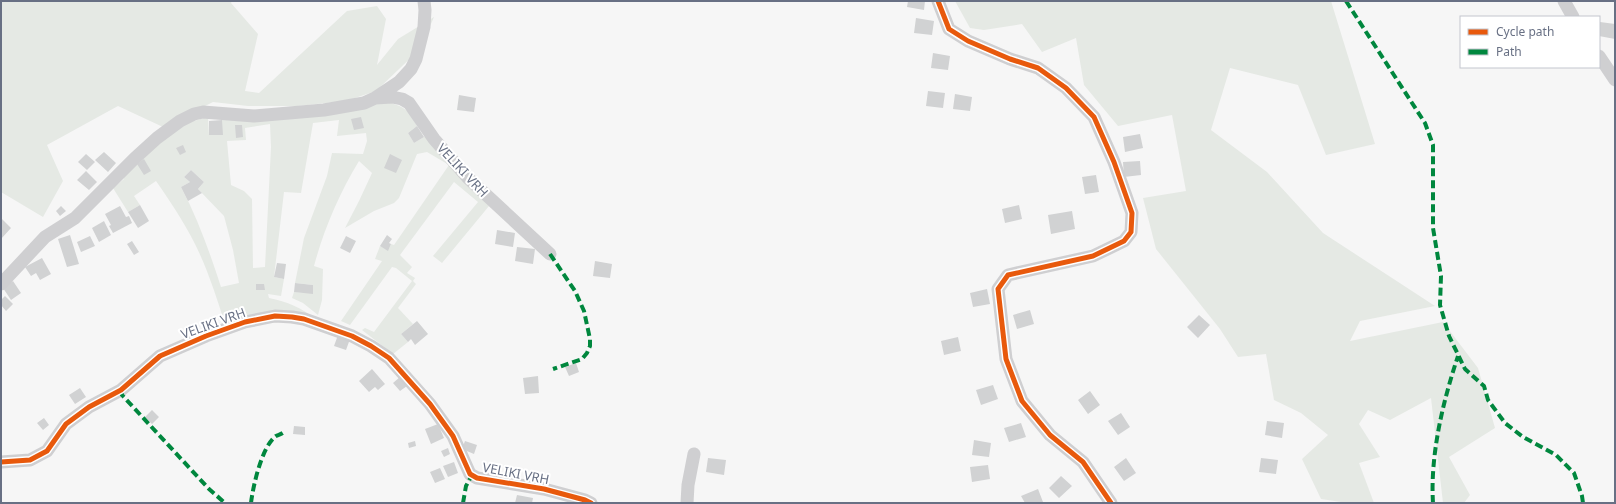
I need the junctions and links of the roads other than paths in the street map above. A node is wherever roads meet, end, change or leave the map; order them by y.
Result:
1 (424, 1) edge
2 (938, 1) edge
3 (1564, 1) edge
4 (1572, 16) edge
5 (1600, 58) edge
6 (1615, 80) edge
7 (376, 98) junction
8 (550, 254) dead end
9 (1, 284) edge
10 (694, 454) dead end
11 (1, 462) edge
12 (591, 503) edge
13 (687, 503) edge
14 (1111, 503) edge

1 - 7 street
2 - 14 street
3 - 4 street
5 - 6 street
7 - 8 street, VELIKI VRH
7 - 9 street
10 - 13 street
11 - 12 street, VELIKI VRH

